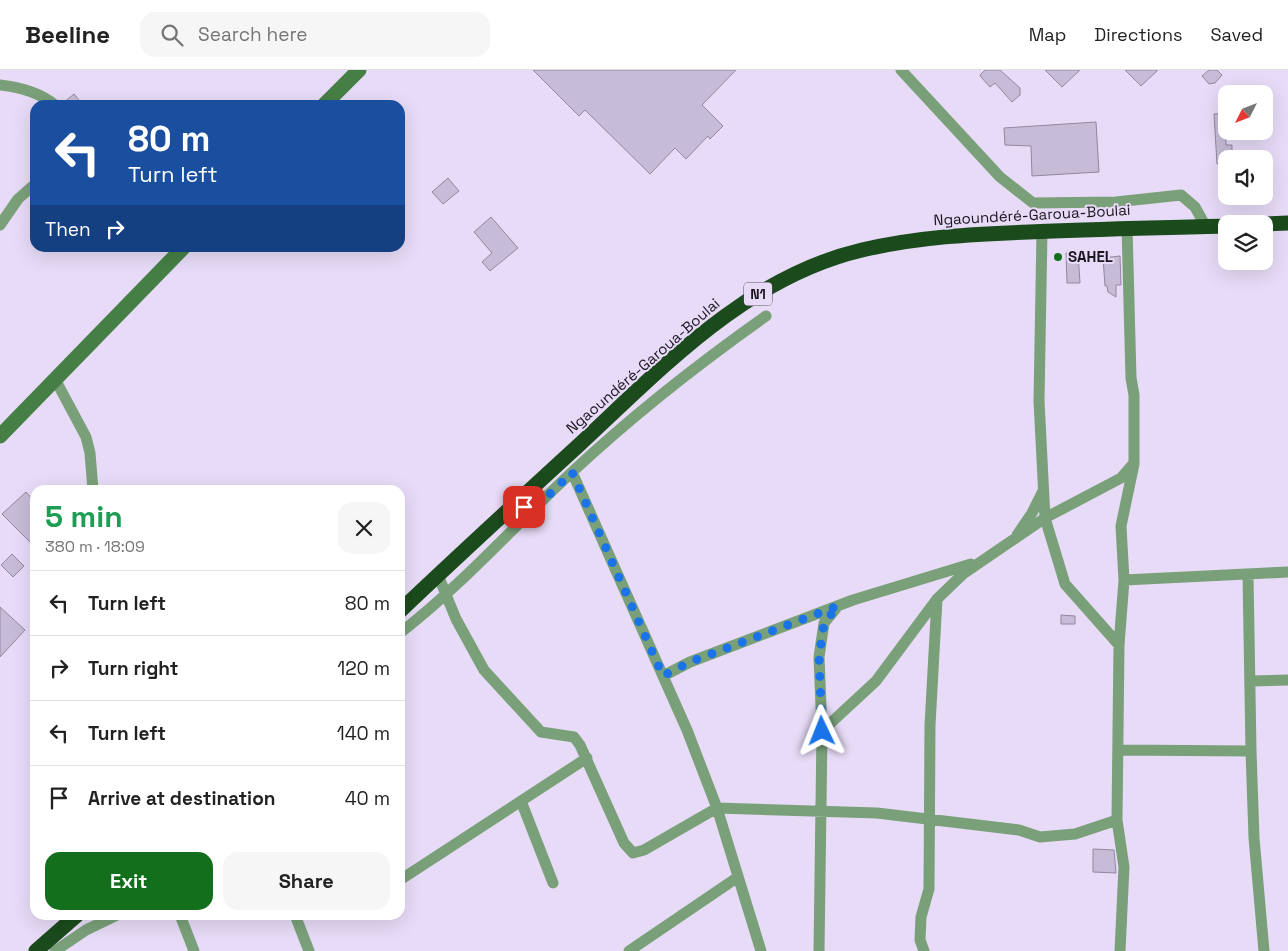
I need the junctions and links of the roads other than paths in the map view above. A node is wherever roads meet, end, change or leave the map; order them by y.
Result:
1 (358, 70) edge
2 (901, 70) edge
3 (0, 86) edge
4 (46, 100) edge
5 (329, 100) edge
6 (30, 188) edge
7 (1288, 223) edge
8 (1273, 224) edge
9 (0, 225) edge
10 (1218, 226) edge
11 (1127, 227) junction
12 (1206, 227) junction
13 (1042, 231) junction
14 (179, 252) edge
15 (766, 316) dead end
16 (55, 379) junction
17 (0, 436) edge
18 (1134, 464) junction
19 (572, 472) junction
20 (93, 485) edge
21 (1043, 490) junction
22 (513, 505) junction
23 (536, 508) junction
24 (1045, 518) junction
25 (1013, 541) junction
26 (986, 559) junction
27 (1288, 572) edge
28 (438, 575) junction
29 (1248, 575) junction
30 (1124, 580) junction
31 (445, 594) junction
32 (937, 599) junction
33 (405, 606) edge
34 (838, 606) junction
35 (405, 629) edge
36 (1119, 645) junction
37 (663, 676) junction
38 (1288, 680) edge
39 (1250, 681) junction
40 (822, 731) junction
41 (1118, 750) junction
42 (1251, 751) junction
43 (587, 758) junction
44 (521, 801) junction
45 (717, 808) junction
46 (821, 812) junction
47 (931, 819) junction
48 (1117, 820) junction
49 (405, 877) edge
50 (738, 877) junction
51 (553, 883) dead end
52 (71, 920) edge
53 (107, 920) edge
54 (182, 920) edge
55 (297, 920) edge
56 (36, 951) edge
57 (55, 951) edge
58 (194, 951) edge
59 (309, 951) edge
60 (629, 951) edge
61 (761, 951) edge
62 (819, 951) edge
63 (924, 951) edge
64 (1120, 951) edge
65 (1264, 951) edge

1 - 5 street
2 - 12 street
3 - 4 street
6 - 9 street
7 - 8 highway
10 - 12 highway, Ngaoundéré-Garoua-Boulai / N1
11 - 12 highway, Ngaoundéré-Garoua-Boulai / N1
11 - 13 highway, Ngaoundéré-Garoua-Boulai / N1
11 - 18 street
13 - 21 street
13 - 22 highway, Ngaoundéré-Garoua-Boulai / N1
14 - 16 street
15 - 19 street
16 - 17 street
16 - 20 street
18 - 24 street
18 - 30 street
19 - 23 street
19 - 37 street
21 - 24 street
21 - 25 street
22 - 23 street
22 - 28 highway, Ngaoundéré-Garoua-Boulai / N1
23 - 31 street
24 - 25 street
24 - 36 street
25 - 26 street
26 - 32 street
26 - 34 street
27 - 29 street
28 - 31 street
28 - 33 highway, Ngaoundéré-Garoua-Boulai / N1
29 - 30 street
29 - 39 street
30 - 36 street
31 - 35 street
31 - 43 street
32 - 40 street
32 - 47 street
34 - 37 street
34 - 40 street
36 - 41 street
37 - 45 street
38 - 39 street
39 - 42 street
40 - 46 street
41 - 42 street
41 - 48 street
42 - 65 street
43 - 44 street
43 - 45 street
44 - 49 street
44 - 51 street
45 - 46 street
45 - 50 street
46 - 47 street
46 - 62 street
47 - 48 street
47 - 63 street
48 - 64 street
50 - 60 street
50 - 61 street
52 - 56 highway
53 - 57 street
54 - 58 street
55 - 59 street

